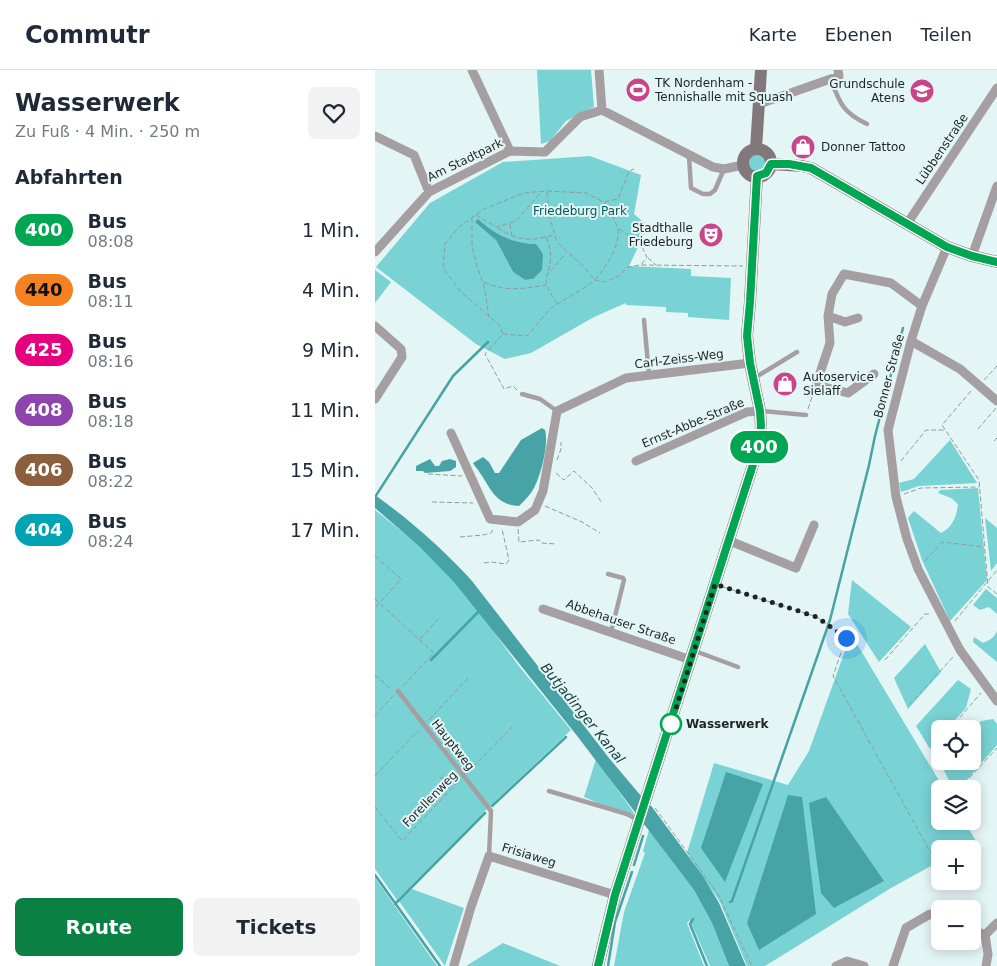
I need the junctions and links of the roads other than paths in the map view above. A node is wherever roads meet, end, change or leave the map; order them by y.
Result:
1 (472, 70) edge
2 (599, 70) edge
3 (761, 70) edge
4 (838, 70) edge
5 (830, 78) junction
6 (997, 88) edge
7 (759, 104) junction
8 (602, 110) junction
9 (867, 124) dead end
10 (375, 136) edge
11 (756, 149) junction
12 (510, 150) junction
13 (689, 156) junction
14 (771, 164) junction
15 (743, 165) junction
16 (724, 170) junction
17 (757, 176) junction
18 (997, 186) edge
19 (429, 192) junction
20 (907, 224) junction
21 (947, 247) junction
22 (375, 252) edge
23 (972, 256) junction
24 (997, 262) edge
25 (922, 306) junction
26 (828, 316) junction
27 (858, 318) dead end
28 (644, 320) dead end
29 (375, 326) edge
30 (911, 341) junction
31 (797, 352) dead end
32 (750, 363) junction
33 (875, 374) dead end
34 (649, 375) junction
35 (753, 378) junction
36 (522, 394) road end
37 (375, 399) edge
38 (997, 401) edge
39 (557, 411) junction
40 (760, 411) junction
41 (806, 415) road end
42 (451, 433) dead end
43 (636, 461) dead end
44 (814, 525) dead end
45 (730, 541) junction
46 (608, 574) dead end
47 (543, 609) dead end
48 (611, 632) junction
49 (692, 655) junction
50 (738, 667) dead end
51 (397, 692) road end
52 (997, 701) edge
53 (549, 791) dead end
54 (640, 821) junction
55 (489, 856) junction
56 (615, 895) junction
57 (931, 914) edge
58 (997, 923) edge
59 (981, 933) edge
60 (985, 935) junction
61 (454, 965) edge
62 (598, 966) edge
63 (837, 966) edge
64 (863, 966) edge
65 (893, 966) edge
66 (986, 966) edge

1 - 12 street
2 - 8 street
3 - 7 street
4 - 5 street
5 - 7 street
5 - 9 lane
6 - 20 street, Lübbenstraße
7 - 11 street
8 - 12 street, Am Stadtpark
8 - 13 street
10 - 19 street
11 - 14 street
11 - 15 street
12 - 19 street, Am Stadtpark
13 - 16 street
13 - 16 lane
14 - 17 street
14 - 20 street
15 - 16 street
15 - 17 street
17 - 32 street
18 - 23 street
19 - 22 street, Am Stadtpark
20 - 21 street
21 - 23 street
21 - 25 street, Bonner Straße
23 - 24 street
25 - 26 street
25 - 30 street, Bonner Straße
26 - 27 street
26 - 33 street
28 - 34 lane
29 - 37 street
30 - 38 street
30 - 52 street, Bonner Straße
31 - 35 lane
32 - 34 street, Carl-Zeiss-Weg
32 - 35 street
34 - 39 street, Carl-Zeiss-Weg
35 - 40 street
36 - 39 lane
39 - 42 street
40 - 41 lane
40 - 43 street, Ernst-Abbe-Straße
40 - 45 street
44 - 45 street
45 - 49 street
46 - 48 lane
47 - 48 street, Abbehauser Straße
48 - 49 street, Abbehauser Straße
49 - 50 lane
49 - 54 street
51 - 55 lane, Hauptweg
53 - 54 lane
54 - 56 street
55 - 56 street, Frisiaweg
55 - 61 street, Frisiaweg
56 - 62 street
57 - 65 street
58 - 60 street
59 - 60 street
60 - 66 street
63 - 64 street

